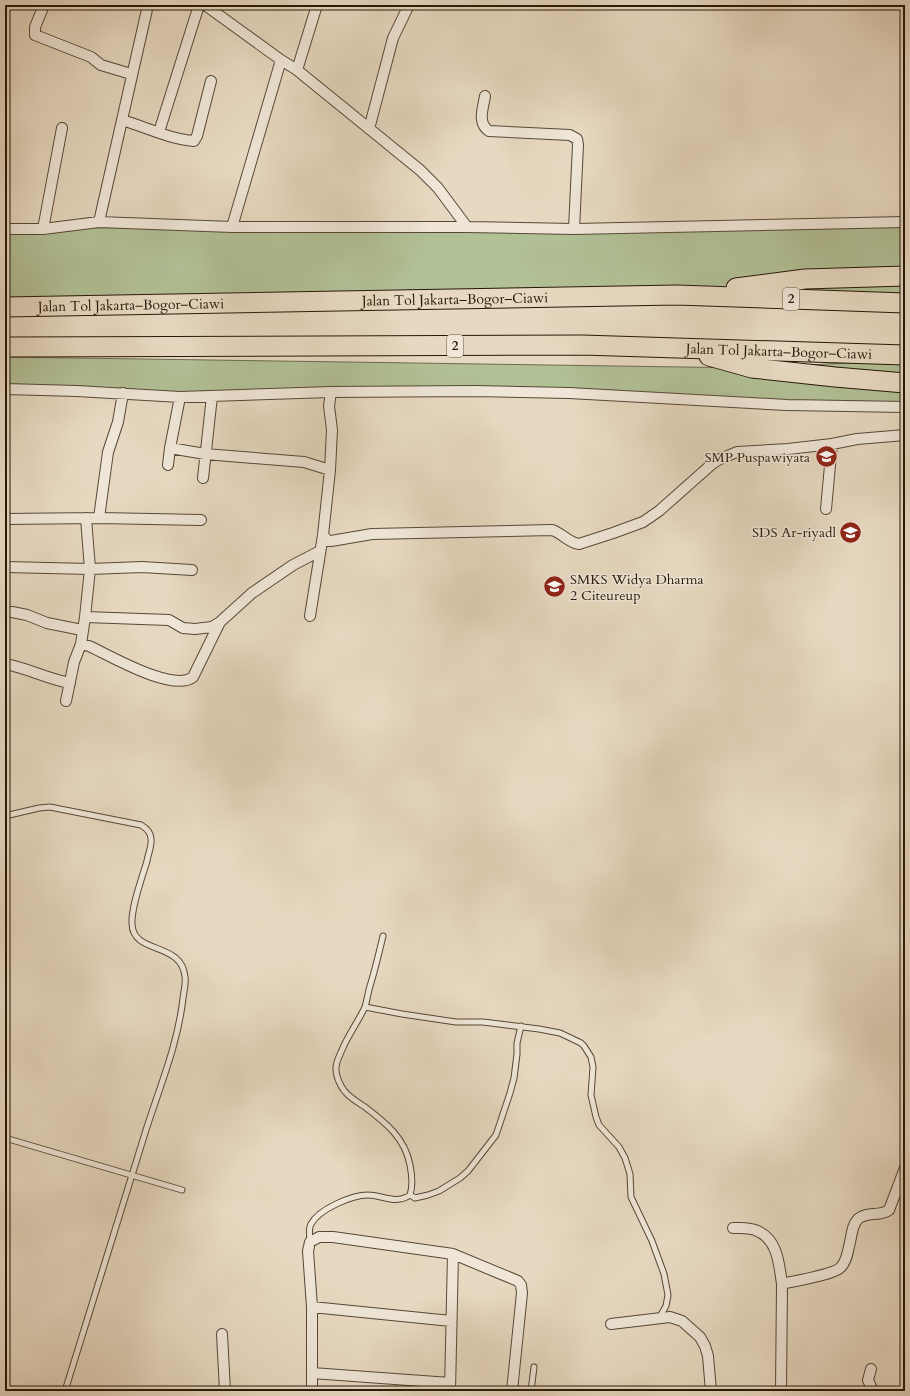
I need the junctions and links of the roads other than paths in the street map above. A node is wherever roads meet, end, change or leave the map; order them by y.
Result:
1 (44, 5) edge
2 (148, 5) edge
3 (199, 5) edge
4 (205, 5) edge
5 (317, 5) edge
6 (409, 5) edge
7 (281, 60) junction
8 (297, 70) junction
9 (131, 74) junction
10 (211, 81) dead end
11 (485, 96) dead end
12 (122, 120) junction
13 (62, 128) dead end
14 (369, 129) junction
15 (159, 132) junction
16 (99, 222) junction
17 (905, 222) edge
18 (232, 227) junction
19 (467, 227) junction
20 (5, 229) edge
21 (43, 229) junction
22 (574, 229) junction
23 (905, 276) edge
24 (677, 295) junction
25 (905, 303) edge
26 (5, 307) edge
27 (5, 347) edge
28 (678, 348) junction
29 (905, 355) edge
30 (905, 382) edge
31 (5, 389) edge
32 (331, 392) junction
33 (123, 393) junction
34 (212, 396) junction
35 (180, 397) junction
36 (905, 407) edge
37 (905, 435) edge
38 (832, 444) junction
39 (170, 448) junction
40 (205, 454) junction
41 (168, 465) dead end
42 (330, 470) junction
43 (203, 478) dead end
44 (826, 509) dead end
45 (86, 518) junction
46 (99, 518) junction
47 (5, 519) edge
48 (201, 520) dead end
49 (323, 535) junction
50 (320, 551) junction
51 (5, 567) edge
52 (90, 569) junction
53 (192, 570) dead end
54 (12, 612) dead end
55 (310, 616) dead end
56 (85, 617) junction
57 (220, 622) junction
58 (82, 630) junction
59 (81, 644) junction
60 (5, 664) edge
61 (70, 682) junction
62 (66, 701) dead end
63 (5, 816) edge
64 (383, 936) dead end
65 (365, 1007) junction
66 (521, 1026) junction
67 (5, 1138) edge
68 (905, 1168) edge
69 (132, 1176) junction
70 (182, 1190) dead end
71 (410, 1195) junction
72 (733, 1228) dead end
73 (310, 1242) junction
74 (453, 1254) junction
75 (782, 1284) junction
76 (312, 1307) junction
77 (659, 1318) junction
78 (451, 1321) junction
79 (611, 1324) dead end
80 (222, 1334) dead end
81 (534, 1367) dead end
82 (871, 1369) dead end
83 (312, 1373) junction
84 (450, 1387) edge
85 (65, 1391) edge
86 (225, 1391) edge
87 (312, 1391) edge
88 (512, 1391) edge
89 (531, 1391) edge
90 (711, 1391) edge
91 (781, 1391) edge
92 (872, 1391) edge

1 - 9 street
2 - 9 street
3 - 15 street
4 - 7 street
5 - 8 street
6 - 14 street
7 - 8 street
7 - 18 street
8 - 14 street
9 - 12 street
10 - 15 street
11 - 22 street
12 - 15 street
12 - 16 street
13 - 21 street
14 - 19 street
16 - 18 street
16 - 21 street
17 - 22 street
18 - 19 street
19 - 22 street
20 - 21 street
23 - 24 highway
24 - 25 highway, Jalan Tol Jakarta–Bogor–Ciawi / 2
24 - 26 highway, Jalan Tol Jakarta–Bogor–Ciawi / 2
27 - 28 highway, Jalan Tol Jakarta–Bogor–Ciawi / 2
28 - 29 highway, Jalan Tol Jakarta–Bogor–Ciawi / 2
28 - 30 highway
31 - 33 street
32 - 34 street
32 - 36 street
32 - 42 street
33 - 35 street
33 - 46 street
34 - 35 street
34 - 40 street
35 - 39 street
37 - 38 street
38 - 44 street
38 - 49 street
39 - 40 street
39 - 41 street
40 - 42 street
40 - 43 street
42 - 49 street
45 - 46 street
45 - 47 street
45 - 52 street
46 - 48 street
49 - 50 street
50 - 55 street
50 - 57 street
51 - 52 street
52 - 53 street
52 - 56 street
54 - 58 street
56 - 57 street
56 - 58 street
57 - 59 street
58 - 59 street
59 - 61 street
60 - 61 street
61 - 62 street
63 - 69 lane
64 - 65 lane
65 - 66 lane
65 - 71 lane
66 - 71 lane
66 - 77 lane
67 - 69 lane
68 - 75 street
69 - 70 lane
69 - 85 lane
71 - 73 lane
72 - 75 street
73 - 74 street
73 - 76 street
74 - 78 street
74 - 88 street
75 - 91 street
76 - 78 street
76 - 83 street
77 - 79 street
77 - 90 street
78 - 84 street
80 - 86 street
81 - 89 lane
82 - 92 street
83 - 84 street
83 - 87 street

